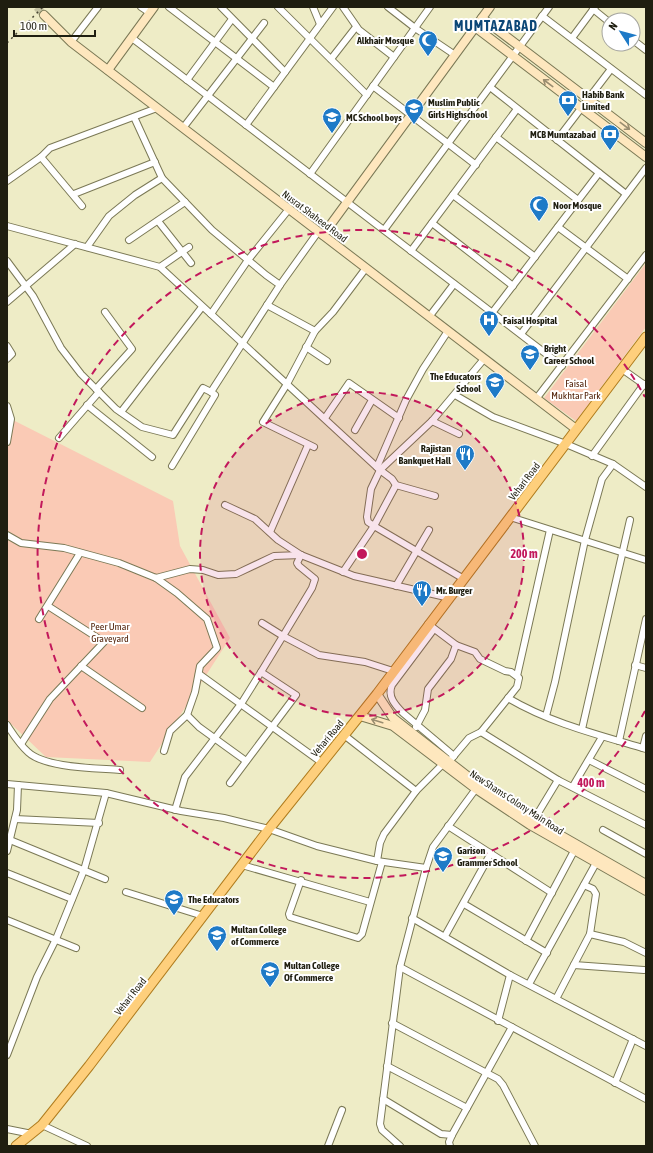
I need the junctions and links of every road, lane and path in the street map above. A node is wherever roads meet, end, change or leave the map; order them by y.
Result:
1 (98, 7) edge
2 (142, 7) edge
3 (168, 7) edge
4 (221, 7) edge
5 (278, 7) edge
6 (313, 7) edge
7 (333, 7) edge
8 (343, 7) edge
9 (388, 7) edge
10 (430, 7) edge
11 (490, 7) edge
12 (549, 7) edge
13 (594, 8) edge
14 (152, 10) edge
15 (44, 15) tunnel mouth
16 (542, 16) junction
17 (232, 18) junction
18 (482, 18) junction
19 (264, 23) dead end
20 (320, 24) junction
21 (356, 26) junction
22 (475, 27) junction
23 (415, 28) junction
24 (132, 38) junction
25 (310, 38) junction
26 (572, 38) junction
27 (253, 39) junction
28 (71, 42) junction
29 (215, 42) junction
30 (520, 47) junction
31 (455, 55) junction
32 (513, 56) junction
33 (394, 57) junction
34 (237, 59) junction
35 (331, 59) junction
36 (611, 69) junction
37 (108, 70) junction
38 (285, 72) junction
39 (187, 80) junction
40 (373, 86) junction
41 (274, 87) junction
42 (490, 87) junction
43 (367, 95) junction
44 (646, 95) edge
45 (208, 96) junction
46 (588, 99) junction
47 (157, 108) junction
48 (581, 108) junction
49 (517, 109) junction
50 (411, 115) junction
51 (134, 117) junction
52 (246, 125) junction
53 (184, 128) junction
54 (496, 137) junction
55 (557, 140) junction
56 (646, 142) edge
57 (448, 143) junction
58 (40, 157) junction
59 (646, 157) edge
60 (155, 162) junction
61 (476, 164) junction
62 (646, 168) edge
63 (599, 172) junction
64 (310, 174) junction
65 (162, 178) junction
66 (7, 182) edge
67 (74, 194) junction
68 (626, 194) junction
69 (453, 195) junction
70 (578, 200) junction
71 (185, 202) junction
72 (347, 202) junction
73 (82, 206) dead end
74 (289, 209) junction
75 (158, 221) junction
76 (432, 223) junction
77 (7, 226) edge
78 (558, 227) junction
79 (384, 230) junction
80 (321, 234) junction
81 (129, 240) dead end
82 (75, 244) junction
83 (87, 247) junction
84 (189, 247) dead end
85 (586, 248) junction
86 (182, 251) junction
87 (411, 251) junction
88 (646, 256) edge
89 (535, 257) junction
90 (248, 260) junction
91 (7, 261) edge
92 (191, 263) dead end
93 (160, 267) junction
94 (366, 268) junction
95 (628, 279) junction
96 (280, 284) junction
97 (454, 284) junction
98 (25, 285) junction
99 (513, 286) junction
100 (7, 302) edge
101 (267, 306) junction
102 (202, 307) junction
103 (105, 312) dead end
104 (492, 313) junction
105 (211, 314) junction
106 (429, 317) junction
107 (315, 331) junction
108 (448, 331) junction
109 (521, 334) junction
110 (646, 337) edge
111 (242, 343) junction
112 (7, 346) edge
113 (306, 348) junction
114 (7, 359) edge
115 (484, 359) junction
116 (327, 361) dead end
117 (562, 366) junction
118 (622, 369) junction
119 (287, 384) junction
120 (645, 385) edge
121 (97, 391) junction
122 (211, 392) junction
123 (455, 395) junction
124 (536, 399) junction
125 (372, 400) junction
126 (7, 406) edge
127 (87, 406) junction
128 (121, 412) junction
129 (324, 418) junction
130 (399, 418) junction
131 (432, 421) junction
132 (355, 430) dead end
133 (576, 430) junction
134 (459, 434) dead end
135 (59, 438) dead end
136 (7, 442) edge
137 (566, 444) junction
138 (592, 456) junction
139 (152, 457) dead end
140 (613, 464) junction
141 (172, 466) dead end
142 (378, 469) junction
143 (396, 485) junction
144 (646, 487) edge
145 (435, 496) dead end
146 (225, 505) dead end
147 (510, 517) junction
148 (630, 520) dead end
149 (374, 526) junction
150 (429, 530) dead end
151 (550, 530) junction
152 (270, 532) junction
153 (7, 535) edge
154 (585, 540) junction
155 (416, 552) junction
156 (80, 553) junction
157 (622, 554) junction
158 (301, 555) junction
159 (646, 560) edge
160 (343, 572) junction
161 (156, 578) junction
162 (464, 578) junction
163 (396, 586) junction
164 (450, 598) junction
165 (48, 606) junction
166 (39, 619) dead end
167 (646, 619) edge
168 (262, 623) dead end
169 (431, 627) junction
170 (283, 636) junction
171 (456, 645) junction
172 (635, 665) junction
173 (81, 666) junction
174 (646, 668) edge
175 (393, 671) junction
176 (261, 672) junction
177 (199, 674) junction
178 (517, 676) junction
179 (377, 694) junction
180 (508, 698) junction
181 (241, 704) junction
182 (142, 708) dead end
183 (187, 715) junction
184 (360, 716) junction
185 (546, 716) junction
186 (417, 724) junction
187 (7, 725) edge
188 (272, 726) junction
189 (582, 730) junction
190 (481, 732) junction
191 (344, 735) junction
192 (411, 736) junction
193 (646, 736) edge
194 (602, 737) junction
195 (215, 739) junction
196 (619, 741) junction
197 (21, 744) junction
198 (644, 749) edge
199 (164, 752) dead end
200 (589, 760) junction
201 (246, 761) junction
202 (448, 761) junction
203 (320, 762) junction
204 (120, 770) dead end
205 (558, 780) junction
206 (230, 783) dead end
207 (7, 784) edge
208 (18, 785) junction
209 (573, 786) junction
210 (477, 787) junction
211 (646, 789) edge
212 (416, 791) junction
213 (106, 793) junction
214 (175, 810) junction
215 (15, 819) junction
216 (532, 822) junction
217 (99, 823) junction
218 (646, 825) edge
219 (448, 826) junction
220 (269, 829) junction
221 (603, 830) dead end
222 (10, 840) junction
223 (7, 851) edge
224 (574, 851) junction
225 (491, 853) junction
226 (646, 854) edge
227 (380, 862) junction
228 (596, 863) junction
229 (242, 865) junction
230 (426, 868) junction
231 (84, 870) junction
232 (7, 872) edge
233 (105, 879) dead end
234 (301, 880) junction
235 (646, 884) edge
236 (584, 885) junction
237 (646, 891) edge
238 (126, 892) dead end
239 (552, 893) junction
240 (72, 899) junction
241 (370, 902) junction
242 (464, 904) junction
243 (203, 916) junction
244 (412, 918) junction
245 (7, 920) edge
246 (590, 934) junction
247 (445, 936) junction
248 (56, 939) junction
249 (526, 941) junction
250 (76, 948) dead end
251 (546, 953) junction
252 (646, 953) edge
253 (574, 965) junction
254 (400, 967) junction
255 (644, 970) dead end
256 (510, 975) junction
257 (529, 984) junction
258 (556, 999) junction
259 (498, 1021) junction
260 (392, 1022) junction
261 (512, 1028) junction
262 (633, 1039) junction
263 (646, 1046) edge
264 (7, 1055) edge
265 (387, 1066) junction
266 (487, 1073) junction
267 (615, 1083) junction
268 (383, 1099) junction
269 (646, 1099) edge
270 (467, 1108) junction
271 (342, 1110) dead end
272 (42, 1124) junction
273 (7, 1129) edge
274 (32, 1134) junction
275 (452, 1135) junction
276 (16, 1146) edge
277 (87, 1146) edge
278 (328, 1146) edge
279 (400, 1146) edge
280 (450, 1146) edge
281 (535, 1146) edge

1 - 28 street
2 - 14 street
3 - 29 street
4 - 17 street
5 - 25 street
6 - 20 street
7 - 20 street
8 - 21 street
9 - 23 street
10 - 23 street
11 - 18 street
12 - 16 street
13 - 26 street
14 - 24 street
15 - 28 street, Nusrat Shaheed Road
16 - 26 street
16 - 30 street
17 - 27 street
17 - 29 street
18 - 22 street
18 - 30 street
19 - 27 street
20 - 25 street
21 - 33 street
21 - 35 street
22 - 31 street
22 - 32 street
23 - 31 street
23 - 33 street
24 - 37 street
24 - 39 street
25 - 35 street
25 - 38 street
26 - 36 street
27 - 34 street
27 - 38 street
28 - 37 street, Nusrat Shaheed Road
29 - 34 street
29 - 39 street
30 - 32 street
30 - 46 street
31 - 50 street
32 - 42 street
48 -> 32 street
33 - 40 street
34 - 41 street
34 - 45 street
35 - 43 street
36 - 44 street
36 - 46 street
37 - 47 street, Nusrat Shaheed Road
38 - 41 street
39 - 45 street
40 - 43 street
40 - 50 street
41 - 52 street
42 - 49 street
42 - 57 street
43 - 64 street
45 - 52 street
45 - 53 street
46 - 48 street
46 -> 56 street
47 - 51 street
47 - 53 street, Nusrat Shaheed Road
48 - 55 street
48 - 59 street
49 - 54 street
49 - 55 street
50 - 57 street
50 - 72 street
51 - 58 street
51 - 60 street
52 - 64 street
53 - 74 street, Nusrat Shaheed Road
54 - 61 street
54 - 70 street
55 - 63 street
57 - 61 street
57 - 79 street
58 - 66 street
58 - 67 street
60 - 65 street
60 - 67 street
61 - 69 street
62 - 68 street
63 - 68 street
63 - 70 street
64 - 72 street
65 - 71 street
65 - 83 street
67 - 73 street
68 - 85 street
69 - 76 street
69 - 89 street
70 - 78 street
71 - 75 street
71 - 90 street
72 - 79 street
72 - 80 street
74 - 80 street, Nusrat Shaheed Road
74 - 90 street
75 - 81 street
75 - 86 street
76 - 87 street
76 - 99 street
77 - 82 street
78 - 85 street
78 - 89 street
79 - 87 street
80 - 94 street, Nusrat Shaheed Road
80 - 96 street
82 - 83 street
82 - 98 street
83 - 93 street
84 - 86 street
85 - 95 street
85 - 109 street
86 - 92 street
86 - 93 street
87 - 97 street
88 - 95 street
89 - 99 street
90 - 96 street
90 - 105 street
91 - 98 street
93 - 102 street
94 - 106 street, Nusrat Shaheed Road
94 - 107 street
95 - 117 street
96 - 101 street
97 - 104 street
97 - 106 street
98 - 100 street
98 - 121 street
99 - 104 street
101 - 107 street
101 - 111 street
102 - 105 street
102 - 128 street
103 - 121 street
104 - 109 street
105 - 111 street
106 - 108 street, Nusrat Shaheed Road
107 - 113 street
108 - 115 street, Nusrat Shaheed Road
108 - 130 street
109 - 117 street
110 - 118 main road, Vehari Road
111 - 119 street
111 - 122 street
112 - 114 street
113 - 116 street
113 - 119 street
115 - 123 street
115 - 124 street, Nusrat Shaheed Road
117 - 124 street
118 - 120 street
118 - 133 main road, Vehari Road
119 - 129 street
119 - 152 street
120 - 138 street
121 - 127 street
121 - 128 street
122 - 128 street
122 - 141 street
123 - 131 street
123 - 137 street
124 - 133 street, Nusrat Shaheed Road
125 - 129 street
125 - 130 street
125 - 132 street
126 - 136 street
127 - 135 street
127 - 139 street
129 - 142 street
130 - 142 street
131 - 134 street
131 - 142 street
133 - 137 main road, Vehari Road
137 - 138 street
137 - 147 main road, Vehari Road
138 - 140 street
140 - 144 street
140 - 154 street
142 - 143 street
142 - 149 street
143 - 145 street
143 - 149 street
146 - 152 street
147 - 151 street
147 - 162 main road, Vehari Road
148 - 157 street
149 - 155 street
149 - 160 street
150 - 155 street
151 - 154 street
151 - 178 street
152 - 158 street
153 - 156 street
154 - 157 street
154 - 185 street
155 - 162 street
155 - 163 street
156 - 161 street
156 - 165 street
157 - 159 street
157 - 189 street
158 - 160 street
158 - 161 street
158 - 170 street
160 - 163 street
161 - 177 street
162 - 164 main road, Vehari Road
163 - 164 street
164 - 169 main road, Vehari Road
165 - 166 street
165 - 173 street
167 - 172 street
168 - 170 street
169 - 171 street
169 - 175 main road, Vehari Road
169 - 186 street
170 - 175 street
170 - 176 street
171 - 178 street
171 - 186 street
172 - 174 street
172 - 196 street
173 - 182 street
173 - 197 street
175 - 179 main road, Vehari Road
176 - 181 street
176 - 188 street
177 - 181 street
177 - 183 street
178 - 180 street
179 - 184 main road, Vehari Road
179 - 192 street, New Shams Colony Main Road
180 - 185 street
180 - 190 street
181 - 188 street
181 - 195 street
183 - 195 street
183 - 199 street
184 - 191 main road, Vehari Road
192 -> 184 street, New Shams Colony Main Road
185 - 189 street
186 - 192 street
186 - 202 street
187 - 197 street
188 - 201 street
188 - 203 street
189 - 194 street
190 - 202 street
190 - 205 street
191 - 203 main road, Vehari Road
191 - 212 street
192 - 202 street, New Shams Colony Main Road
193 - 198 street
194 - 196 street
194 - 200 street
195 - 201 street
195 - 214 street
196 - 198 street
197 - 204 street
200 - 209 street
200 - 211 street
201 - 206 street
202 - 210 street, New Shams Colony Main Road
202 - 212 street
203 - 220 main road, Vehari Road
205 - 209 street
205 - 216 street
207 - 208 street
208 - 213 street
208 - 215 street
209 - 218 street
210 - 216 street, New Shams Colony Main Road
210 - 219 street
212 - 227 street
213 - 214 street
213 - 217 street
214 - 220 street
215 - 217 street
215 - 222 street
216 - 224 street, New Shams Colony Main Road
216 - 235 street, New Shams Colony Main Road
217 - 231 street
219 - 225 street
219 - 230 street
220 - 227 street
220 - 229 main road, Vehari Road
221 - 226 street
222 - 223 street
222 - 231 street
224 - 228 street, New Shams Colony Main Road
224 - 239 street
225 - 239 street
225 - 242 street
227 - 230 street
227 - 241 street
228 - 236 street
228 - 237 street, New Shams Colony Main Road
229 - 234 street
229 - 243 main road, Vehari Road
230 - 244 street
231 - 233 street
231 - 240 street
232 - 240 street
234 - 241 street
234 - 241 street
236 - 246 street
236 - 251 street
238 - 243 street
239 - 249 street
240 - 248 street
242 - 247 street
242 - 249 street
243 - 272 main road, Vehari Road
244 - 247 street
244 - 254 street
245 - 248 street
246 - 252 street
246 - 253 street
247 - 256 street
248 - 250 street
248 - 264 street
249 - 251 street
251 - 257 street
253 - 255 street
253 - 258 street
254 - 259 street
254 - 260 street
256 - 257 street
256 - 259 street
257 - 258 street
258 - 262 street
259 - 261 street
260 - 265 street
260 - 266 street
261 - 266 street
261 - 267 street
262 - 263 street
262 - 267 street
265 - 268 street
265 - 270 street
266 - 270 street
266 - 281 street
267 - 269 street
268 - 275 street
268 - 279 street
270 - 275 street
271 - 278 street
272 - 274 main road, Vehari Road
272 - 277 street
273 - 274 street
274 - 276 main road, Vehari Road
275 - 280 street

